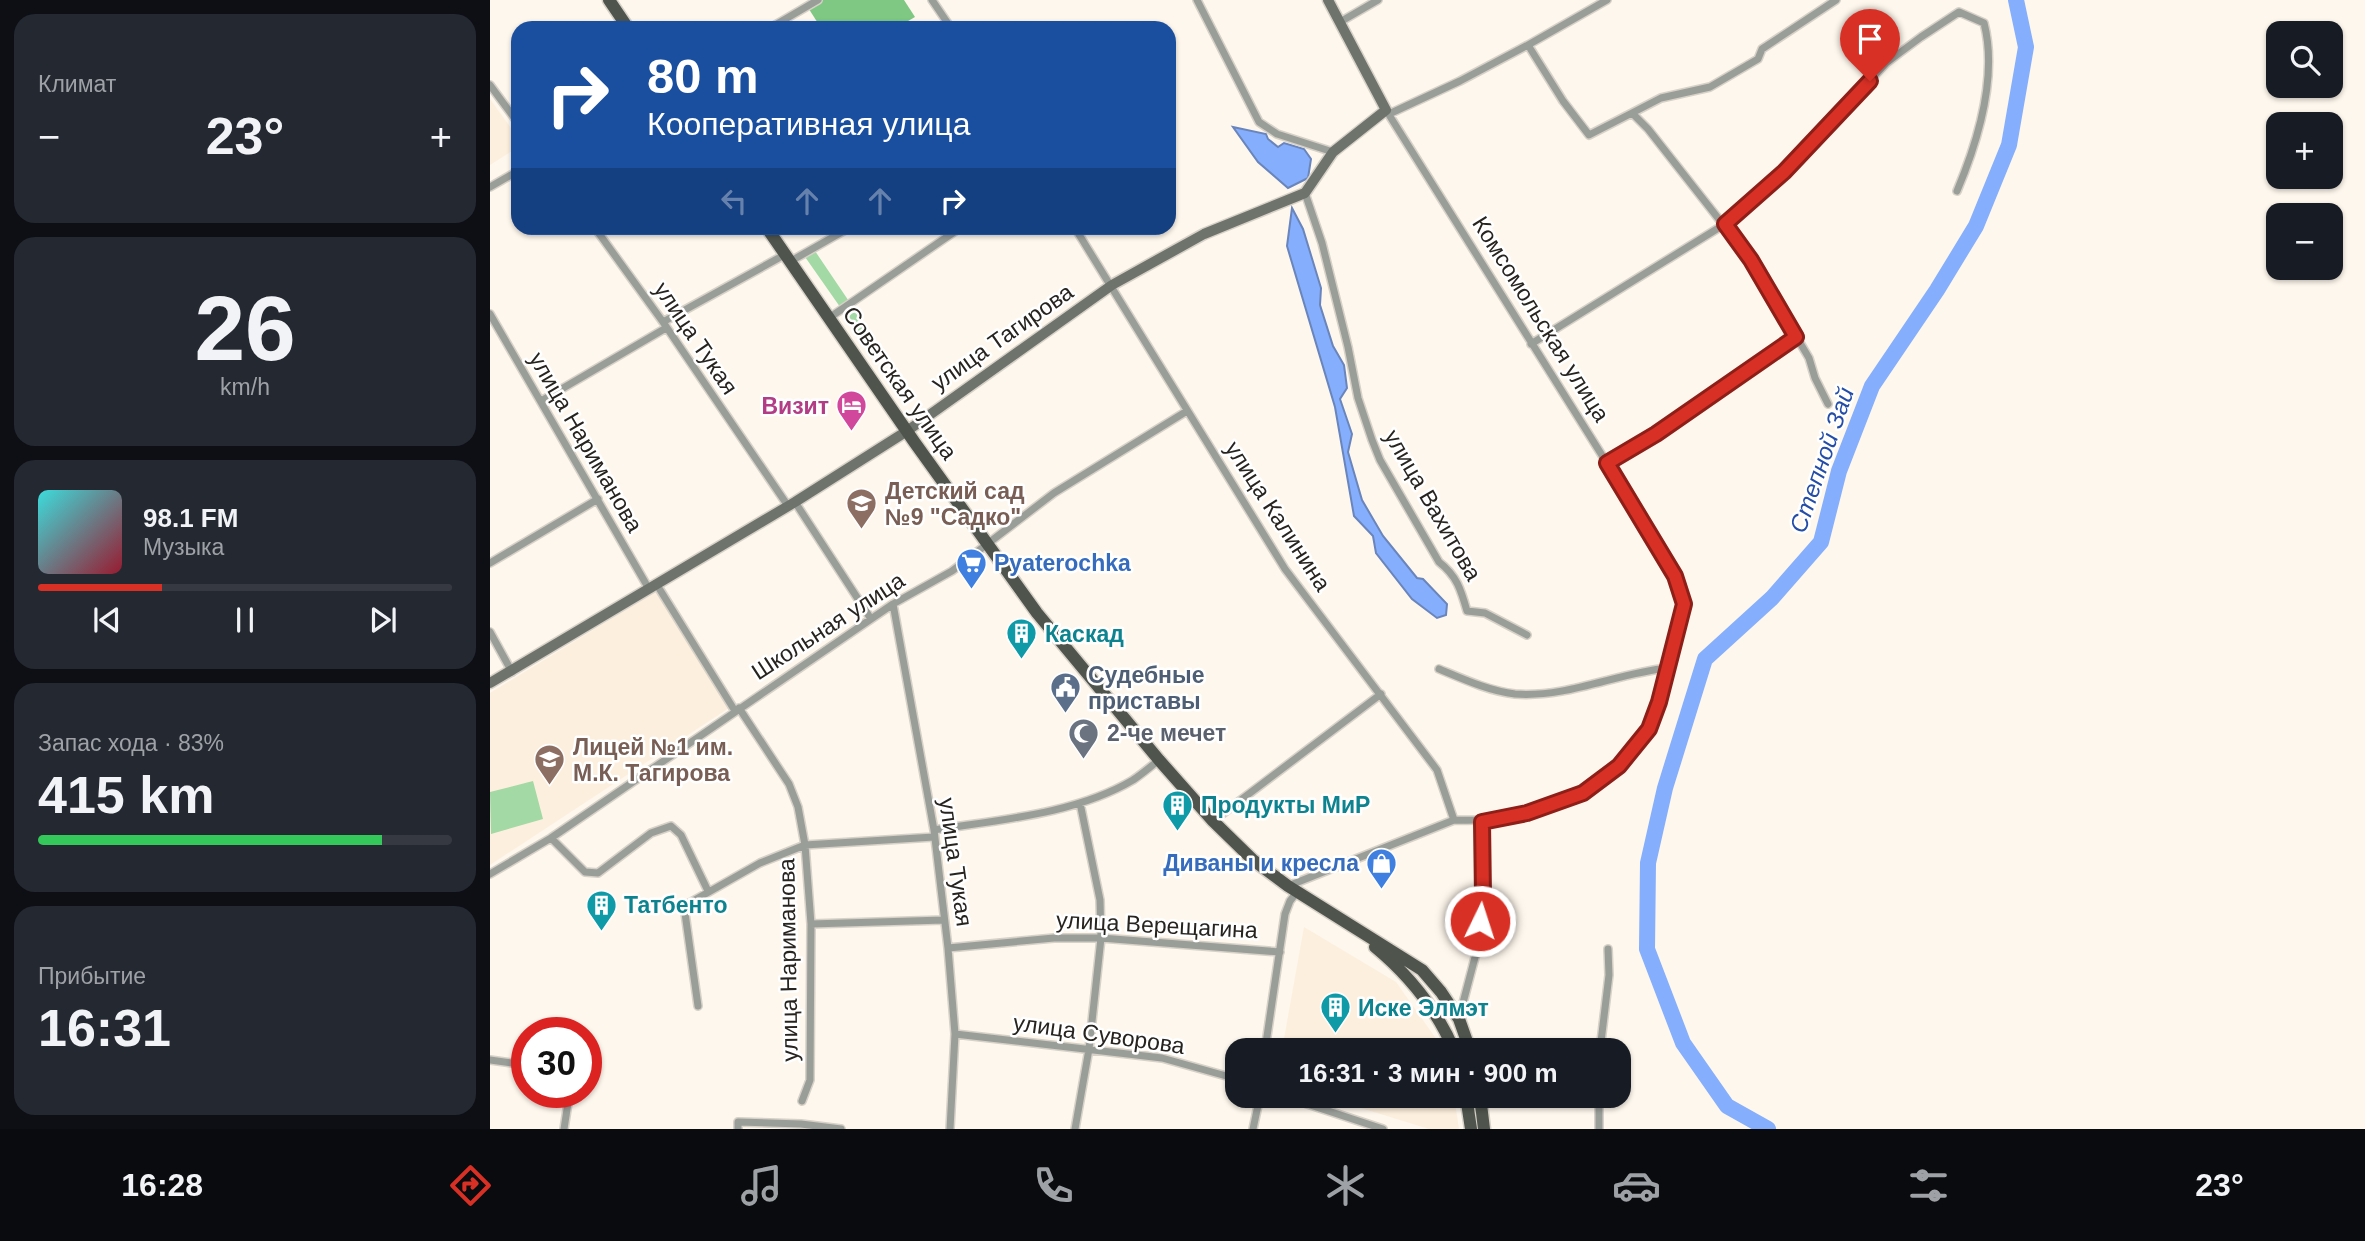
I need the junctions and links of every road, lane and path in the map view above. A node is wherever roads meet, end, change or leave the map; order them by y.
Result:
1 (609, 0) edge
2 (818, 0) edge
3 (932, 0) edge
4 (1197, 0) edge
5 (1328, 0) edge
6 (1378, 0) edge
7 (1607, 0) edge
8 (1836, 0) edge
9 (623, 21) edge
10 (782, 21) edge
11 (946, 21) edge
12 (1340, 22) junction
13 (1528, 46) junction
14 (490, 85) edge
15 (1387, 112) junction
16 (1632, 113) junction
17 (511, 114) edge
18 (1333, 152) junction
19 (511, 175) edge
20 (490, 187) edge
21 (1957, 191) dead end
22 (1305, 193) junction
23 (1725, 224) junction
24 (600, 235) edge
25 (772, 235) edge
26 (835, 235) edge
27 (950, 235) edge
28 (1080, 235) edge
29 (788, 258) junction
30 (1112, 285) junction
31 (490, 314) edge
32 (829, 318) junction
33 (665, 325) junction
34 (1796, 337) junction
35 (1531, 344) junction
36 (541, 401) junction
37 (1828, 404) dead end
38 (1187, 411) junction
39 (907, 431) junction
40 (1607, 463) junction
41 (598, 499) junction
42 (791, 504) junction
43 (986, 544) junction
44 (490, 564) edge
45 (653, 587) junction
46 (893, 604) junction
47 (871, 619) junction
48 (490, 632) edge
49 (1527, 635) dead end
50 (1668, 668) junction
51 (1438, 669) dead end
52 (512, 672) junction
53 (490, 683) edge
54 (1381, 694) junction
55 (737, 710) junction
56 (1159, 760) junction
57 (1080, 803) junction
58 (1454, 820) junction
59 (1213, 821) junction
60 (1482, 822) junction
61 (934, 833) junction
62 (551, 838) junction
63 (805, 845) junction
64 (490, 874) edge
65 (1292, 889) junction
66 (708, 891) junction
67 (944, 920) junction
68 (1345, 922) junction
69 (811, 924) junction
70 (1101, 937) junction
71 (948, 948) junction
72 (1608, 949) dead end
73 (1280, 951) junction
74 (698, 1006) dead end
75 (1459, 1019) junction
76 (955, 1034) junction
77 (1267, 1038) edge
78 (1449, 1038) edge
79 (1466, 1038) edge
80 (1601, 1038) edge
81 (1089, 1049) junction
82 (490, 1060) edge
83 (511, 1063) edge
84 (1225, 1076) edge
85 (802, 1101) dead end
86 (567, 1108) edge
87 (1257, 1108) edge
88 (1319, 1108) edge
89 (1468, 1108) edge
90 (1481, 1108) edge
91 (1599, 1108) edge
92 (564, 1129) edge
93 (738, 1129) edge
94 (841, 1129) edge
95 (950, 1129) edge
96 (1075, 1129) edge
97 (1253, 1129) edge
98 (1383, 1129) edge
99 (1471, 1129) edge
100 (1484, 1129) edge
101 (1599, 1129) edge

1 - 9 main road
2 - 10 street
3 - 11 street
4 - 18 street
5 - 12 street, Комсомольская улица
6 - 12 street
7 - 13 street
8 - 16 street
12 - 15 street, Комсомольская улица
13 - 15 street
13 - 16 street
14 - 17 street
15 - 18 street
15 - 35 street, Комсомольская улица
16 - 23 street
18 - 22 street
19 - 20 street
21 - 23 street
22 - 30 street, улица Тагирова
22 - 49 street, улица Вахитова
23 - 34 street
23 - 35 street
24 - 33 street, улица Тукая
25 - 29 main road, Советская улица
26 - 29 street
27 - 32 street
28 - 30 street, улица Калинина
29 - 32 main road, Советская улица
29 - 33 street
30 - 38 street, улица Калинина
30 - 39 street, улица Тагирова
31 - 36 street, улица Нариманова
32 - 39 main road, Советская улица
33 - 36 street
33 - 42 street, улица Тукая
34 - 37 street
34 - 40 street
35 - 40 street, Комсомольская улица
36 - 41 street, улица Нариманова
38 - 43 street, Школьная улица
38 - 54 street, улица Калинина
39 - 42 street, улица Тагирова
39 - 43 main road, Советская улица
40 - 50 street, Комсомольская улица
41 - 44 street
41 - 45 street, улица Нариманова
42 - 45 street, улица Тагирова
42 - 47 street, улица Тукая
43 - 46 street, Школьная улица
43 - 56 main road, Советская улица
45 - 52 street, улица Тагирова
45 - 55 street, улица Нариманова
46 - 47 street, Школьная улица
46 - 61 street, улица Тукая
47 - 55 street, Школьная улица
48 - 52 street
50 - 51 street
50 - 60 street, Комсомольская улица
52 - 53 street, улица Тагирова
54 - 58 street, улица Калинина
54 - 59 street
55 - 62 street, Школьная улица
55 - 63 street, улица Нариманова
56 - 57 street
56 - 59 main road, Советская улица
57 - 61 street
57 - 70 street
58 - 60 street, Комсомольская улица
58 - 65 street
59 - 65 main road, Советская улица
60 - 75 street
61 - 63 street
61 - 67 street, улица Тукая
62 - 64 street, Школьная улица
62 - 66 street
63 - 66 street
63 - 69 street, улица Нариманова
65 - 68 main road, Советская улица
65 - 73 street
66 - 74 street
67 - 69 street
67 - 71 street, улица Тукая
68 - 75 main road, Советская улица
68 - 78 main road, Советская улица
69 - 85 street, улица Нариманова
70 - 71 street, улица Верещагина
70 - 73 street, улица Верещагина
70 - 81 street
71 - 76 street, улица Тукая
72 - 80 street
73 - 77 street
75 - 79 main road, Советская улица
76 - 81 street, улица Суворова
76 - 95 street, улица Тукая
81 - 84 street, улица Суворова
81 - 96 street
82 - 83 street
86 - 92 street
87 - 97 street
88 - 98 street
89 - 99 main road
90 - 100 main road
91 - 101 street
93 - 94 street

